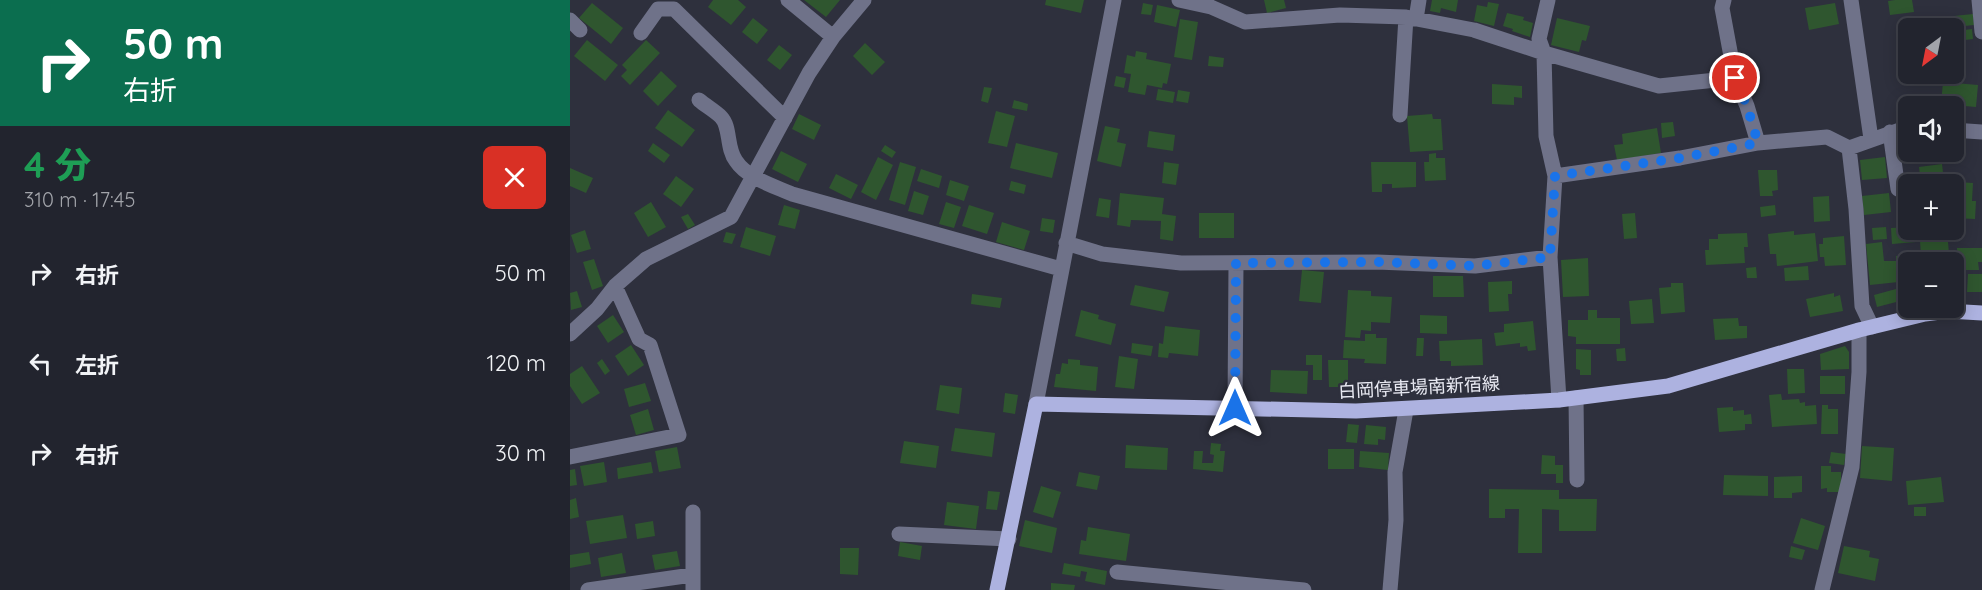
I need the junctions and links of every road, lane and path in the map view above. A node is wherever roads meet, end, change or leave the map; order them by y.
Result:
1 (788, 0) edge
2 (864, 0) edge
3 (1114, 0) edge
4 (1179, 0) edge
5 (1419, 0) edge
6 (1548, 0) edge
7 (1724, 0) edge
8 (1851, 0) edge
9 (1979, 0) edge
10 (1411, 18) junction
11 (1982, 32) edge
12 (641, 33) dead end
13 (833, 37) junction
14 (1544, 53) junction
15 (1735, 78) junction
16 (699, 100) dead end
17 (1400, 115) dead end
18 (785, 118) junction
19 (1898, 129) edge
20 (1964, 131) edge
21 (1890, 132) junction
22 (1982, 132) edge
23 (1871, 139) junction
24 (1758, 143) junction
25 (1849, 148) junction
26 (1555, 176) junction
27 (755, 177) junction
28 (1898, 189) dead end
29 (1066, 243) junction
30 (1550, 257) junction
31 (1236, 263) junction
32 (1061, 269) junction
33 (615, 286) junction
34 (1982, 313) edge
35 (1866, 329) junction
36 (571, 331) edge
37 (1576, 398) junction
38 (1558, 400) junction
39 (1036, 405) junction
40 (1235, 408) junction
41 (1406, 410) junction
42 (570, 457) edge
43 (1577, 480) dead end
44 (693, 512) dead end
45 (899, 534) dead end
46 (1009, 539) junction
47 (1117, 572) dead end
48 (692, 582) edge
49 (588, 590) edge
50 (997, 590) edge
51 (1304, 590) edge
52 (1390, 590) edge
53 (1822, 590) edge

1 - 13 street
2 - 13 street
3 - 29 street
4 - 10 street
5 - 10 street
6 - 14 street
7 - 15 street
8 - 23 street
9 - 11 street
10 - 14 street
10 - 17 street
12 - 18 street
13 - 18 street
14 - 15 street
14 - 26 street
15 - 24 street
16 - 27 street
18 - 27 street
19 - 21 street
20 - 22 street
21 - 23 street
21 - 28 street
23 - 25 street
24 - 25 street
24 - 26 street
25 - 35 street
26 - 30 street
27 - 32 street
27 - 33 street
29 - 31 street
29 - 32 street
30 - 31 street
30 - 38 street
31 - 40 street
32 - 39 street
33 - 36 street
33 - 42 street
34 - 35 main road, 白岡停車場南新宿線
35 - 37 main road, 白岡停車場南新宿線
35 - 53 street
37 - 38 main road, 白岡停車場南新宿線
37 - 43 street
38 - 41 main road, 白岡停車場南新宿線
39 - 40 main road, 白岡停車場南新宿線
39 - 46 main road
40 - 41 main road, 白岡停車場南新宿線
41 - 52 street
44 - 48 street
45 - 46 street
46 - 50 main road
47 - 51 street
48 - 49 street

